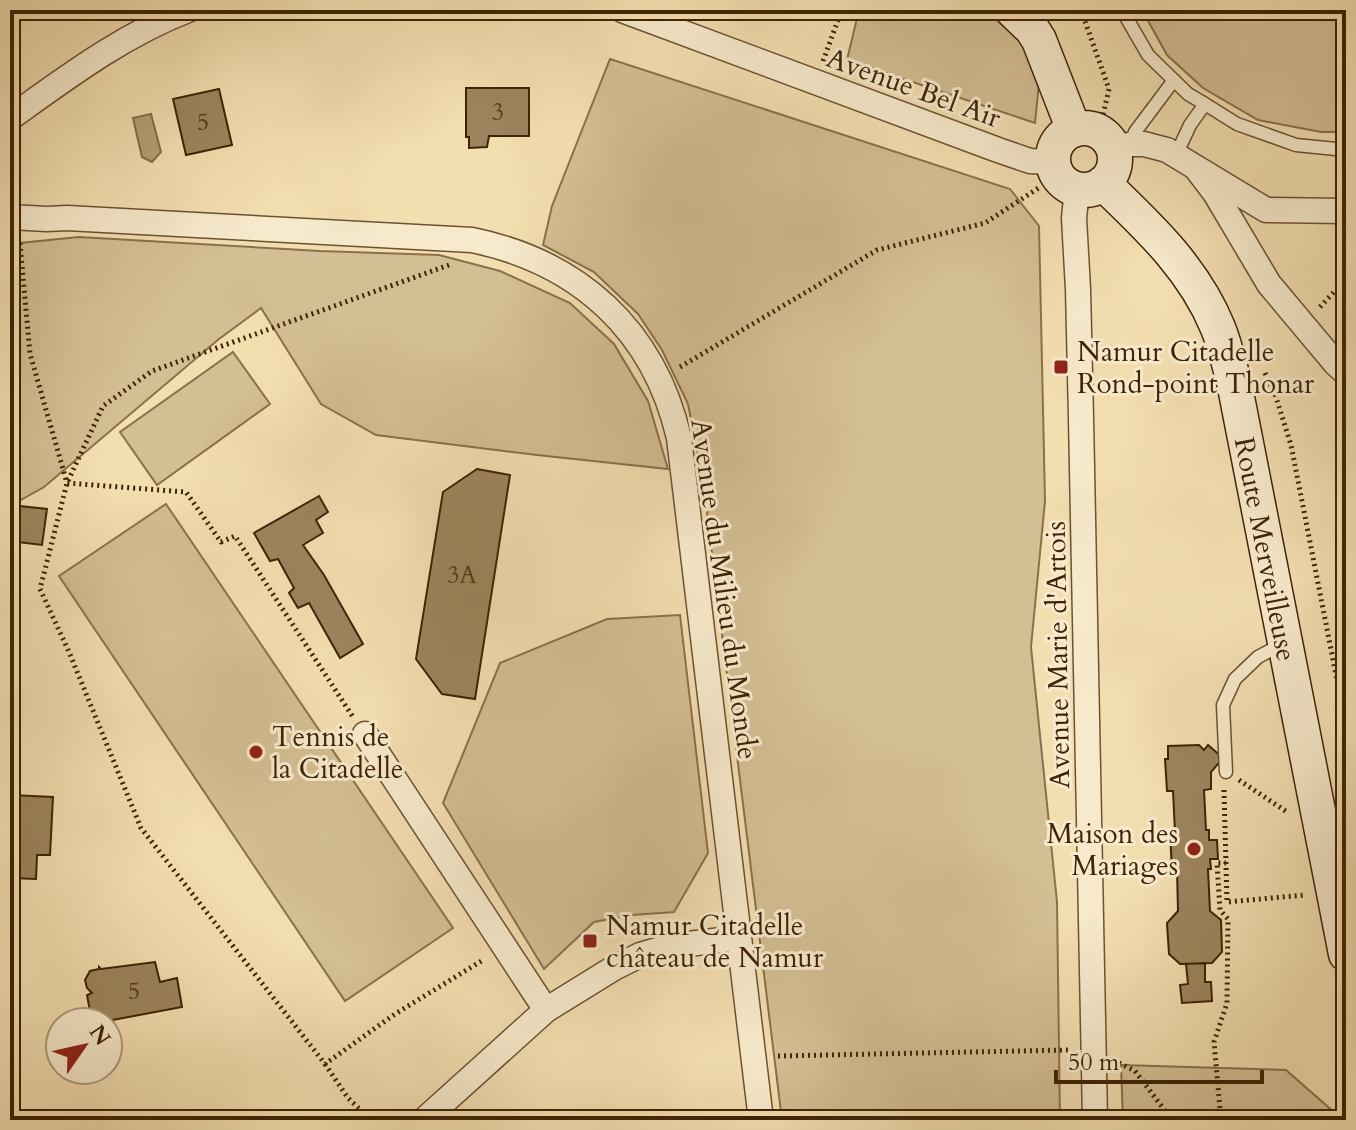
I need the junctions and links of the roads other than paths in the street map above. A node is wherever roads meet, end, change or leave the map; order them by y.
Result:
1 (188, 10) edge
2 (622, 10) edge
3 (1012, 10) edge
4 (1122, 10) edge
5 (1174, 80) junction
6 (1205, 104) junction
7 (10, 118) edge
8 (1104, 139) junction
9 (1346, 150) edge
10 (1186, 162) junction
11 (1073, 177) junction
12 (1346, 211) edge
13 (14, 217) edge
14 (1346, 373) edge
15 (1285, 643) junction
16 (365, 734) road end
17 (1226, 772) road end
18 (739, 938) junction
19 (1346, 954) edge
20 (546, 1010) junction
21 (424, 1120) edge
22 (761, 1120) edge
23 (1095, 1120) edge

1 - 7 street
2 - 11 street, Avenue Bel Air
3 - 8 main road
4 - 5 lane
5 - 6 lane
5 - 8 lane
6 - 9 lane
6 - 10 lane
8 - 10 street
8 - 11 main road
8 - 11 main road
10 - 12 street
10 - 14 street
11 - 15 main road, Route Merveilleuse
11 - 23 street, Avenue Marie d'Artois
13 - 18 street, Avenue du Milieu du Monde
15 - 17 lane
15 - 19 main road, Route Merveilleuse
16 - 20 street
18 - 20 street
18 - 22 street
20 - 21 street

